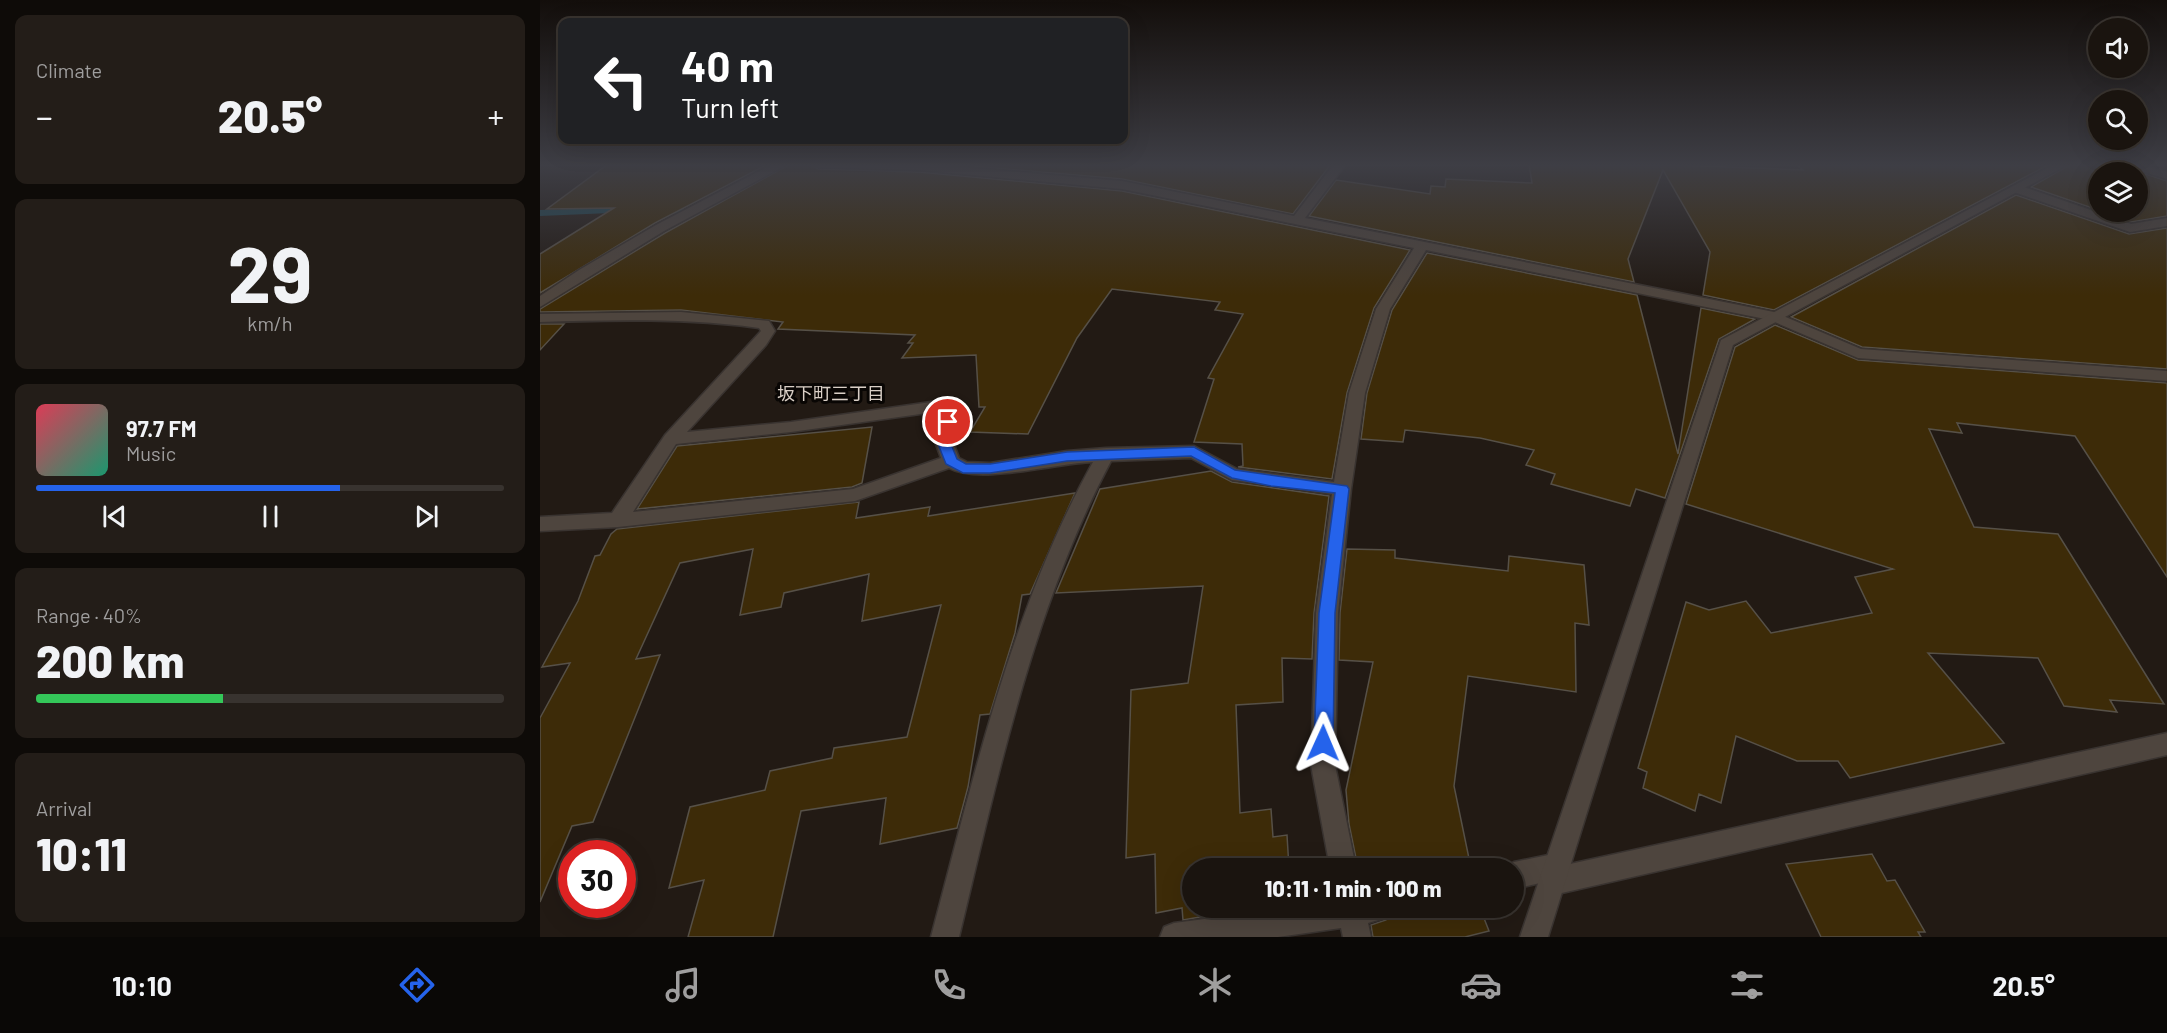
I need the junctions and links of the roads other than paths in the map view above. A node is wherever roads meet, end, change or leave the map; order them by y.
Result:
1 (695, 208) edge
2 (1232, 208) edge
3 (1306, 208) edge
4 (1982, 208) edge
5 (2072, 208) edge
6 (1296, 221) junction
7 (2167, 222) edge
8 (1422, 246) junction
9 (540, 303) edge
10 (1774, 316) junction
11 (540, 318) edge
12 (2167, 375) edge
13 (671, 439) junction
14 (1106, 454) junction
15 (951, 461) junction
16 (1342, 489) junction
17 (618, 520) junction
18 (540, 524) edge
19 (2167, 744) edge
20 (1341, 858) edge
21 (1556, 873) junction
22 (1524, 875) edge
23 (1341, 918) edge
24 (945, 937) edge
25 (1174, 937) edge
26 (1534, 937) edge

1 - 9 street
2 - 6 street
3 - 6 street
4 - 10 street
5 - 7 street
6 - 8 street
8 - 10 street
8 - 16 street
10 - 12 street
10 - 21 street
11 - 13 street
13 - 15 street
13 - 17 street
14 - 15 street
14 - 16 street
14 - 24 street
15 - 17 street
16 - 20 street
17 - 18 street
19 - 21 street
21 - 22 street
21 - 26 street
23 - 25 street

